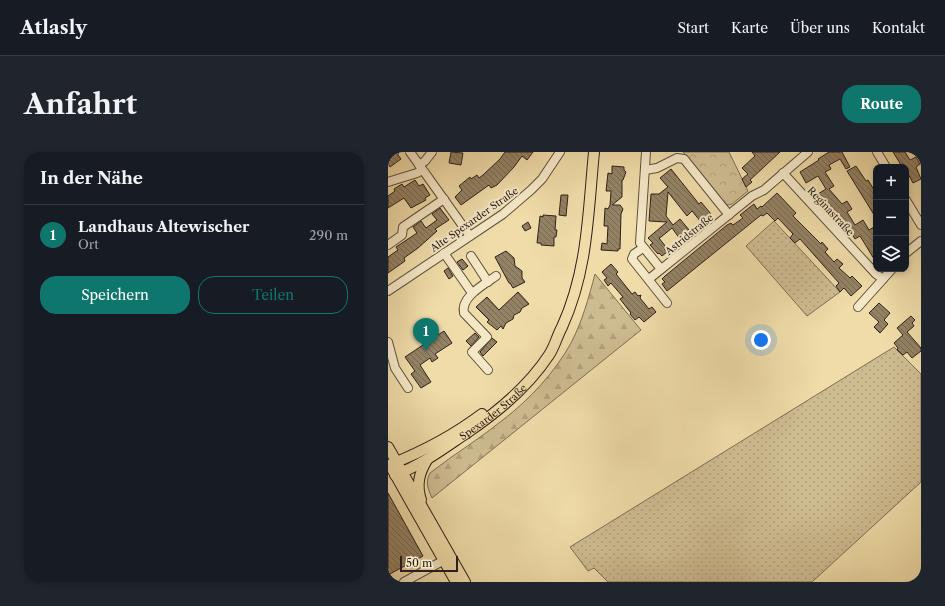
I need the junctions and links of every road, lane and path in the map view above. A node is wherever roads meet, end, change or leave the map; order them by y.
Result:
1 (410, 152) edge
2 (432, 152) edge
3 (560, 152) edge
4 (594, 152) edge
5 (646, 152) edge
6 (808, 152) edge
7 (877, 152) edge
8 (884, 164) edge
9 (421, 168) junction
10 (644, 170) junction
11 (783, 173) junction
12 (388, 182) edge
13 (444, 199) junction
14 (909, 205) edge
15 (729, 215) junction
16 (921, 225) edge
17 (470, 236) junction
18 (921, 241) edge
19 (388, 245) edge
20 (643, 248) junction
21 (909, 251) edge
22 (444, 253) junction
23 (471, 256) dead end
24 (661, 269) junction
25 (889, 272) edge
26 (496, 276) dead end
27 (649, 279) junction
28 (883, 279) junction
29 (488, 282) junction
30 (388, 291) edge
31 (472, 293) junction
32 (667, 303) dead end
33 (858, 307) dead end
34 (561, 328) junction
35 (388, 342) edge
36 (488, 370) dead end
37 (408, 388) dead end
38 (388, 447) edge
39 (427, 460) junction
40 (390, 464) edge
41 (395, 475) edge
42 (425, 513) junction
43 (447, 559) junction
44 (404, 582) edge
45 (456, 582) edge
46 (465, 582) edge

1 - 9 street
2 - 9 street
3 - 17 street, Alte Spexarder Straße
4 - 34 main road, Spexarder Straße
5 - 10 street
6 - 11 street, Astridstraße
7 - 8 street
9 - 12 street
9 - 13 street
10 - 15 street, Astridstraße
10 - 20 street
11 - 15 street, Astridstraße
11 - 28 street, Reginastraße
13 - 17 street
13 - 19 street
14 - 16 street
15 - 24 street, Astridstraße
17 - 22 street, Alte Spexarder Straße
18 - 21 street
20 - 24 street, Astridstraße
20 - 27 street
22 - 30 street, Alte Spexarder Straße
22 - 31 street
23 - 29 street
24 - 27 street, Astridstraße
25 - 28 street
26 - 29 street
27 - 32 street
28 - 33 street
29 - 31 street
31 - 36 street
34 - 39 main road, Spexarder Straße
34 - 40 main road, Spexarder Straße
35 - 37 street
38 - 40 main road
39 - 41 main road, Spexarder Straße
39 - 42 main road
40 - 41 main road
41 - 42 main road
41 - 43 main road
42 - 43 main road
43 - 44 street
43 - 45 main road
43 - 46 main road

